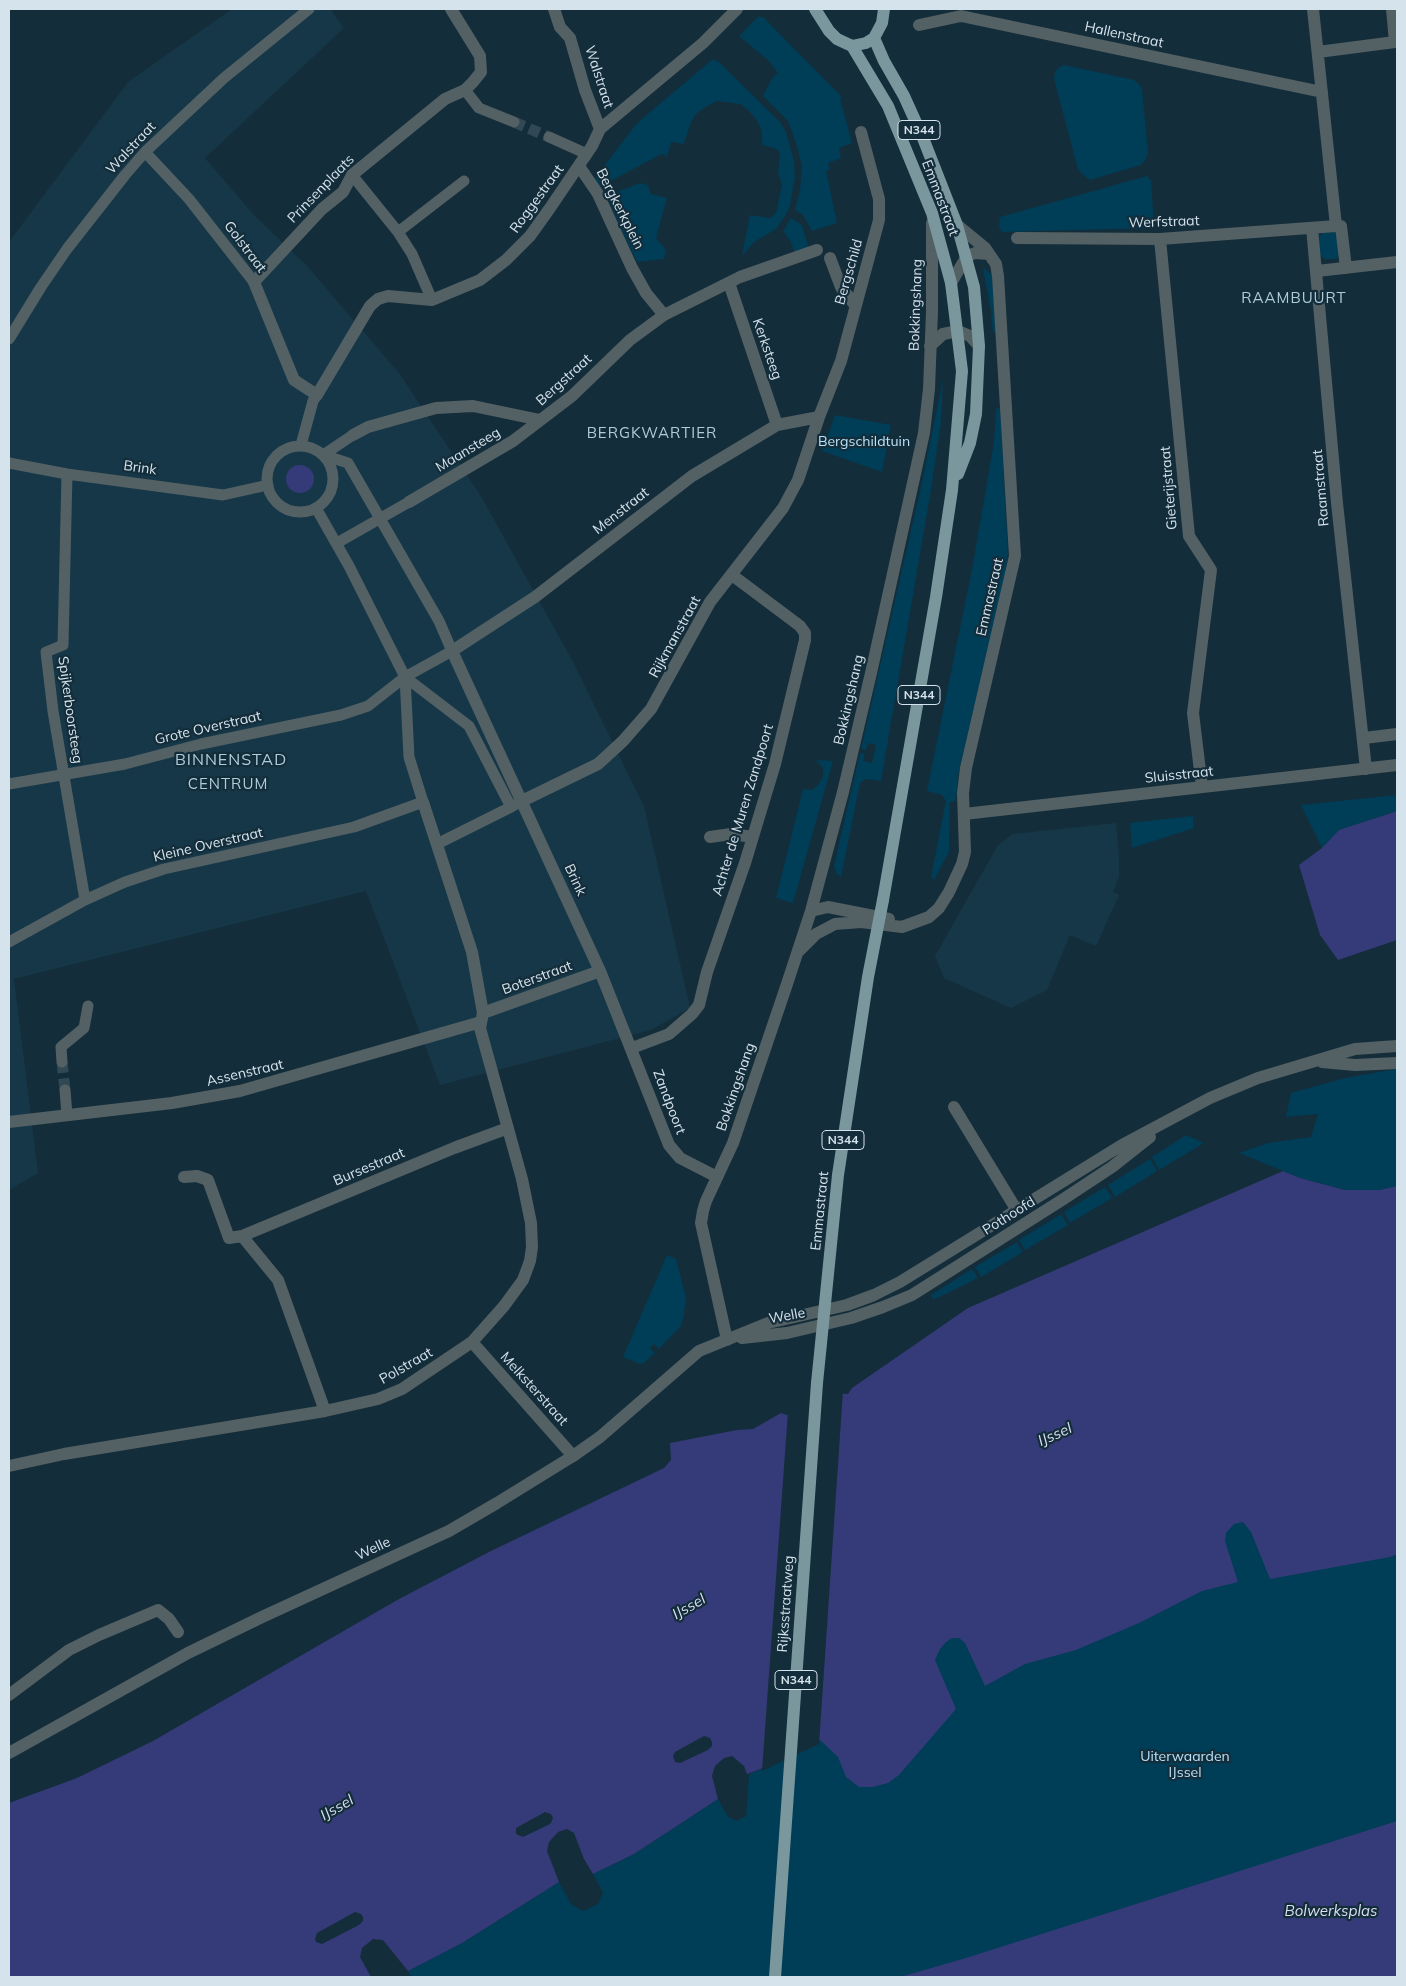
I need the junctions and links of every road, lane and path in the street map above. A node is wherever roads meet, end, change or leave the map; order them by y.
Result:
1 (310, 9) edge
2 (451, 9) edge
3 (554, 9) edge
4 (737, 9) edge
5 (815, 9) edge
6 (884, 9) edge
7 (1313, 9) edge
8 (1392, 9) edge
9 (919, 25) dead end
10 (874, 38) junction
11 (852, 46) junction
12 (1318, 52) junction
13 (465, 90) junction
14 (1322, 92) junction
15 (514, 122) tunnel mouth
16 (600, 128) junction
17 (861, 132) dead end
18 (549, 137) tunnel mouth
19 (145, 152) junction
20 (587, 154) junction
21 (579, 166) junction
22 (352, 175) junction
23 (464, 181) dead end
24 (932, 213) junction
25 (957, 225) junction
26 (1336, 226) junction
27 (1312, 228) junction
28 (398, 232) junction
29 (1017, 238) dead end
30 (1160, 238) junction
31 (817, 250) dead end
32 (989, 254) junction
33 (967, 256) junction
34 (830, 258) dead end
35 (1397, 262) edge
36 (1346, 268) junction
37 (1317, 271) junction
38 (254, 282) junction
39 (729, 283) junction
40 (952, 284) junction
41 (432, 300) junction
42 (855, 305) junction
43 (664, 316) junction
44 (958, 330) junction
45 (9, 340) edge
46 (930, 346) junction
47 (980, 346) junction
48 (317, 395) junction
49 (819, 417) junction
50 (540, 420) junction
51 (777, 425) junction
52 (353, 435) joint
53 (301, 446) junction
54 (323, 455) junction
55 (9, 463) edge
56 (67, 474) junction
57 (268, 485) junction
58 (952, 490) junction
59 (408, 502) joint
60 (316, 508) junction
61 (380, 518) junction
62 (336, 543) junction
63 (732, 575) junction
64 (446, 649) junction
65 (405, 677) junction
66 (1397, 734) edge
67 (1364, 738) junction
68 (1397, 765) edge
69 (1366, 769) junction
70 (64, 776) junction
71 (9, 784) edge
72 (1202, 787) junction
73 (424, 802) junction
74 (517, 804) junction
75 (964, 814) junction
76 (710, 837) dead end
77 (753, 837) junction
78 (437, 844) junction
79 (85, 900) junction
80 (811, 910) junction
81 (912, 923) junction
82 (9, 942) edge
83 (797, 952) junction
84 (600, 971) junction
85 (88, 1006) dead end
86 (482, 1018) junction
87 (1397, 1046) edge
88 (632, 1048) junction
89 (62, 1062) tunnel mouth
90 (1314, 1062) junction
91 (1397, 1063) edge
92 (65, 1090) tunnel mouth
93 (954, 1107) dead end
94 (67, 1115) junction
95 (1171, 1120) junction
96 (9, 1122) edge
97 (508, 1128) junction
98 (184, 1177) dead end
99 (717, 1177) junction
100 (1016, 1210) junction
101 (242, 1236) junction
102 (849, 1311) junction
103 (727, 1340) junction
104 (472, 1342) junction
105 (817, 1383) joint
106 (325, 1411) junction
107 (573, 1456) junction
108 (9, 1466) edge
109 (178, 1632) dead end
110 (9, 1695) edge
111 (9, 1753) edge
112 (776, 1977) edge

1 - 19 street, Walstraat
2 - 13 street, Prinsenplaats
3 - 16 street, Walstraat
4 - 16 street, Bergkerkplein
5 - 11 main road, N344
6 - 10 main road
7 - 12 street
8 - 12 street
9 - 14 street, Hallenstraat
10 - 11 main road
10 - 25 main road, Emmastraat / N344
11 - 24 main road, Emmastraat / N344
12 - 14 street
13 - 15 street
13 - 22 street, Prinsenplaats
14 - 26 street
16 - 20 street, Bergkerkplein
17 - 42 street, Bergschild
18 - 20 street
19 - 38 street, Golstraat
19 - 45 street, Walstraat
20 - 21 street, Bergkerkplein
21 - 41 street, Roggestraat
21 - 43 street, Bergkerkplein
22 - 28 street
22 - 38 street, Prinsenplaats
23 - 28 street
24 - 40 main road, Emmastraat / N344
24 - 46 street, Bokkingshang
25 - 32 street, Emmastraat
25 - 33 main road, Emmastraat / N344
26 - 27 street
26 - 36 street
27 - 30 street, Werfstraat
27 - 37 street, Raamstraat
28 - 41 street
29 - 30 street, Werfstraat
30 - 72 street, Gieterijstraat
31 - 39 street
32 - 33 street
32 - 75 street, Emmastraat
33 - 40 street
33 - 47 main road, Emmastraat / N344
34 - 42 street
35 - 36 street
36 - 37 street
37 - 67 street, Raamstraat
38 - 48 street, Golstraat
39 - 43 street
39 - 51 street, Kerksteeg
40 - 44 main road, Emmastraat / N344
41 - 48 street, Roggestraat
42 - 49 street, Bergschild
43 - 50 street, Bergstraat
44 - 46 street
44 - 47 street
44 - 58 main road, Emmastraat / N344
46 - 80 street, Bokkingshang
47 - 58 main road, Emmastraat / N344
48 - 53 street
49 - 51 street, Menstraat
49 - 63 street, Rijkmanstraat
50 - 52 street, Bergstraat
50 - 59 street, Maansteeg
51 - 64 street, Menstraat
52 - 54 street
53 - 54 street, Brink
53 - 57 street
54 - 60 street
54 - 61 street, Brink
55 - 56 street, Brink
56 - 57 street, Brink
56 - 70 street, Spijkerboorsteeg
57 - 60 street
58 - 105 main road, Emmastraat / N344, bridge
59 - 61 street
60 - 62 street, Brink
61 - 62 street
61 - 64 street, Brink
62 - 65 street, Brink
63 - 74 street, Rijkmanstraat
63 - 77 street, Achter de Muren Zandpoort
64 - 65 street
64 - 74 street, Brink
65 - 70 street, Grote Overstraat
65 - 73 street, Brink
65 - 74 street, Brink
66 - 67 street
67 - 69 street, Raamstraat
68 - 69 street, Sluisstraat
69 - 72 street, Sluisstraat
70 - 71 street, Grote Overstraat
70 - 79 street, Spijkerboorsteeg
72 - 75 street, Sluisstraat
73 - 78 street, Brink
73 - 79 street, Kleine Overstraat
74 - 78 street
74 - 84 street, Brink
75 - 81 street, Emmastraat
76 - 77 street
77 - 88 street, Achter de Muren Zandpoort
78 - 86 street, Brink
79 - 82 street, Kleine Overstraat
80 - 81 street
80 - 83 street, Bokkingshang
81 - 83 street, Emmastraat
83 - 99 street, Bokkingshang
84 - 86 street, Boterstraat
84 - 88 street, Zandpoort
85 - 89 street
86 - 94 street, Assenstraat
86 - 97 street, Polstraat
87 - 90 street, Pothoofd
88 - 99 street, Zandpoort
90 - 91 street, Pothoofd
90 - 95 street, Pothoofd
92 - 94 street
93 - 100 street
94 - 96 street, Assenstraat
95 - 100 street, Pothoofd
95 - 102 street, Pothoofd
97 - 101 street, Bursestraat
97 - 104 street, Polstraat
98 - 101 street
99 - 103 street
100 - 102 street, Pothoofd
101 - 106 street
102 - 103 street, Welle
103 - 107 street, Welle
104 - 106 street, Polstraat
104 - 107 street, Melksterstraat
105 - 112 main road, Rijksstraatweg / N344
106 - 108 street, Polstraat
107 - 111 street, Welle
109 - 110 street

